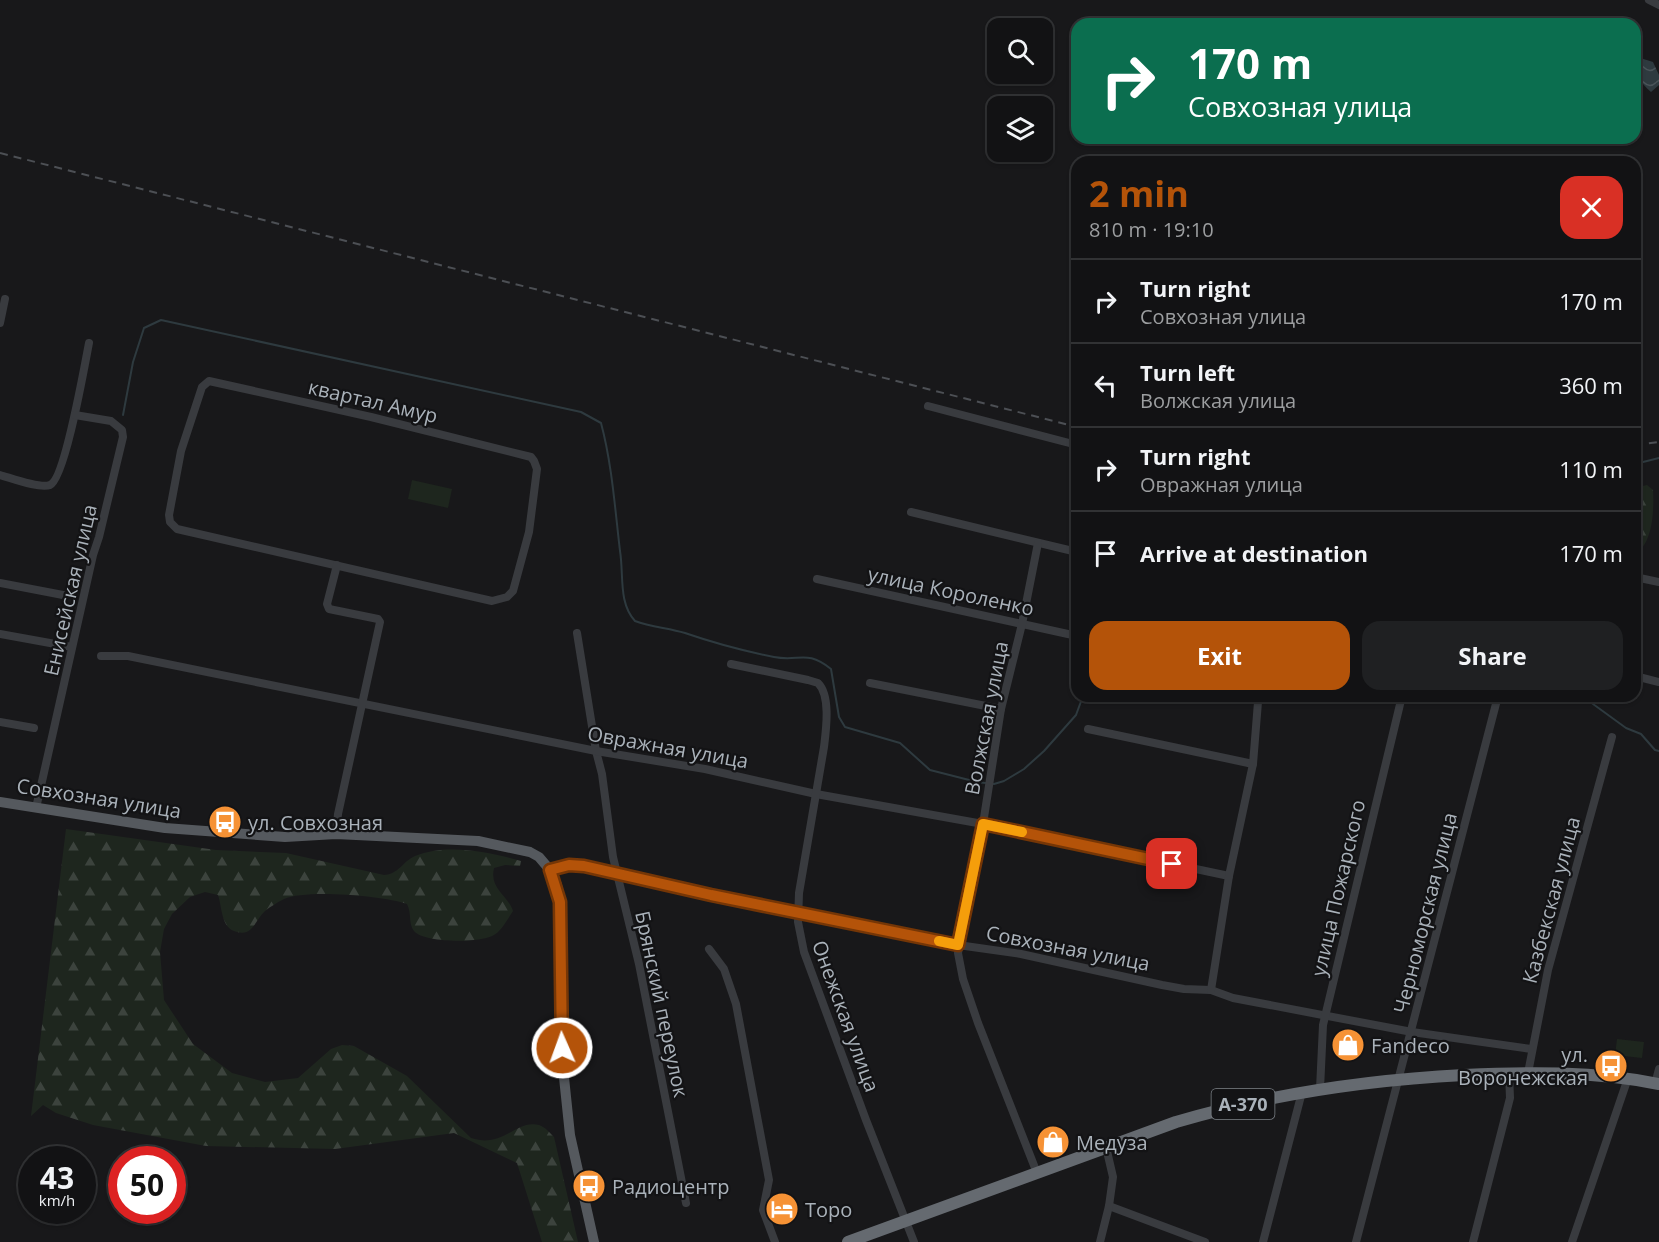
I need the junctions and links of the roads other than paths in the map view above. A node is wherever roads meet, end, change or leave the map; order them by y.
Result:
1 (1649, 0) edge
2 (1659, 5) edge
3 (5, 299) dead end
4 (0, 323) edge
5 (89, 343) dead end
6 (928, 406) dead end
7 (75, 415) junction
8 (1071, 443) edge
9 (0, 475) edge
10 (911, 512) dead end
11 (1038, 543) junction
12 (1071, 551) edge
13 (337, 565) junction
14 (1641, 578) edge
15 (817, 579) dead end
16 (1659, 582) edge
17 (0, 583) edge
18 (63, 595) dead end
19 (1022, 624) junction
20 (577, 633) dead end
21 (0, 634) edge
22 (1071, 635) edge
23 (72, 646) junction
24 (101, 656) dead end
25 (731, 664) dead end
26 (1641, 678) edge
27 (1659, 682) edge
28 (870, 683) dead end
29 (363, 702) junction
30 (1256, 702) edge
31 (1401, 702) edge
32 (1496, 702) edge
33 (1001, 710) junction
34 (0, 722) edge
35 (34, 728) dead end
36 (1088, 729) dead end
37 (1612, 737) dead end
38 (596, 751) junction
39 (1253, 764) junction
40 (816, 794) junction
41 (0, 802) edge
42 (36, 808) junction
43 (983, 824) junction
44 (336, 834) junction
45 (550, 870) junction
46 (616, 874) junction
47 (1229, 876) junction
48 (798, 912) junction
49 (958, 945) junction
50 (709, 949) dead end
51 (1212, 990) junction
52 (1325, 1016) junction
53 (1412, 1032) junction
54 (1531, 1049) junction
55 (1659, 1069) edge
56 (1509, 1073) junction
57 (1528, 1073) junction
58 (1397, 1078) junction
59 (1628, 1078) junction
60 (1657, 1084) edge
61 (1320, 1089) junction
62 (1302, 1092) junction
63 (1106, 1147) junction
64 (1037, 1173) junction
65 (686, 1203) dead end
66 (1109, 1206) junction
67 (905, 1220) junction
68 (594, 1242) edge
69 (775, 1242) edge
70 (848, 1242) edge
71 (914, 1242) edge
72 (1100, 1242) edge
73 (1205, 1242) edge
74 (1263, 1242) edge
75 (1356, 1242) edge
76 (1474, 1242) edge
77 (1572, 1242) edge

1 - 2 street
3 - 4 street
5 - 7 street
6 - 8 street
7 - 9 street
7 - 23 street, Енисейская улица
10 - 11 street
11 - 12 street
11 - 19 street, Волжская улица
13 - 13 street, квартал Амур
13 - 29 street
14 - 16 street
15 - 19 street, улица Короленко
17 - 18 street
19 - 22 street, улица Короленко
19 - 33 street, Волжская улица
20 - 38 street, Брянский переулок
21 - 23 street
23 - 42 street, Енисейская улица
24 - 29 street, Овражная улица
25 - 40 street, Онежская улица
26 - 27 street
28 - 33 street
29 - 38 street, Овражная улица
29 - 44 street
30 - 39 street
31 - 52 street, улица Пожарского
32 - 53 street, Черноморская улица
33 - 43 street, Волжская улица
34 - 35 street
36 - 39 street
37 - 54 street, Казбекская улица
38 - 40 street, Овражная улица
38 - 46 street, Брянский переулок
39 - 47 street
40 - 43 street, Овражная улица
40 - 48 street, Онежская улица
41 - 42 main road, Совхозная улица
42 - 44 main road, Совхозная улица
43 - 47 street, Овражная улица
43 - 49 street, Волжская улица
44 - 45 main road, Совхозная улица
45 - 46 street, Совхозная улица
45 - 68 main road
46 - 48 street, Совхозная улица
46 - 65 street, Брянский переулок
47 - 51 street
48 - 49 street, Совхозная улица
48 - 67 street, Онежская улица
49 - 51 street, Совхозная улица
49 - 64 street, Волжская улица
50 - 69 street
51 - 52 street, Совхозная улица
52 - 53 street, Совхозная улица
52 - 61 street, улица Пожарского
53 - 54 street, Совхозная улица
53 - 58 street, Черноморская улица
54 - 57 street, Казбекская улица
55 - 60 street
56 - 57 highway, А-370
56 - 58 highway, А-370
56 - 76 street
57 - 59 highway, А-370
58 - 61 highway, А-370
58 - 75 street, Черноморская улица
59 - 60 highway, А-370
59 - 77 street
61 - 62 highway, А-370
62 - 63 highway, А-370
62 - 74 street
63 - 64 highway, А-370
63 - 66 street
64 - 67 highway, А-370
66 - 72 street
66 - 73 street
67 - 70 highway, А-370
67 - 71 street, Онежская улица

